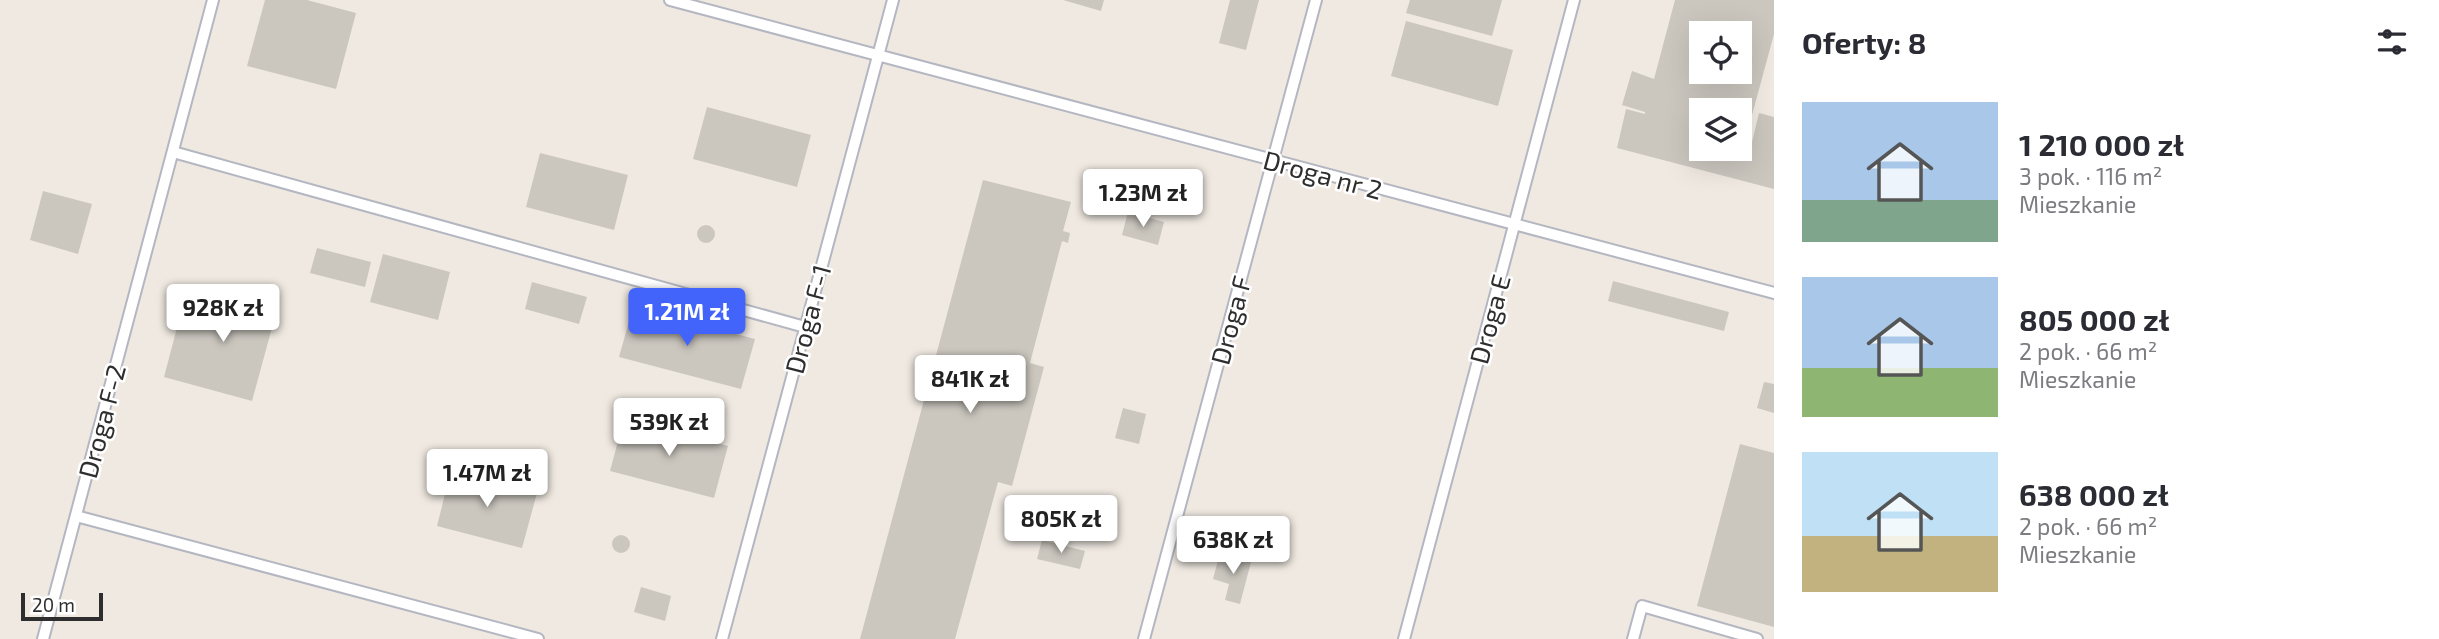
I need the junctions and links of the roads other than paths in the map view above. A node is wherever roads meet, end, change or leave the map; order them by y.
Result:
1 (214, 0) edge
2 (670, 0) edge
3 (892, 0) edge
4 (1316, 0) edge
5 (1574, 0) edge
6 (878, 55) junction
7 (173, 152) junction
8 (1273, 160) junction
9 (1514, 225) junction
10 (1774, 293) edge
11 (805, 327) junction
12 (76, 516) junction
13 (43, 639) edge
14 (538, 639) edge
15 (722, 639) edge
16 (1144, 639) edge
17 (1404, 639) edge
18 (1633, 639) edge
19 (1756, 639) edge

1 - 7 lane, Droga F-2
2 - 6 lane, Droga nr 2
3 - 6 lane, Droga F-1
4 - 8 lane, Droga F
5 - 9 lane, Droga E
6 - 8 lane, Droga nr 2
6 - 11 lane, Droga F-1
7 - 11 lane
7 - 12 lane, Droga F-2
8 - 9 lane, Droga nr 2
8 - 16 lane, Droga F
9 - 10 lane, Droga nr 2
9 - 17 lane, Droga E
11 - 15 lane, Droga F-1
12 - 13 lane, Droga F-2
12 - 14 lane
18 - 19 lane

